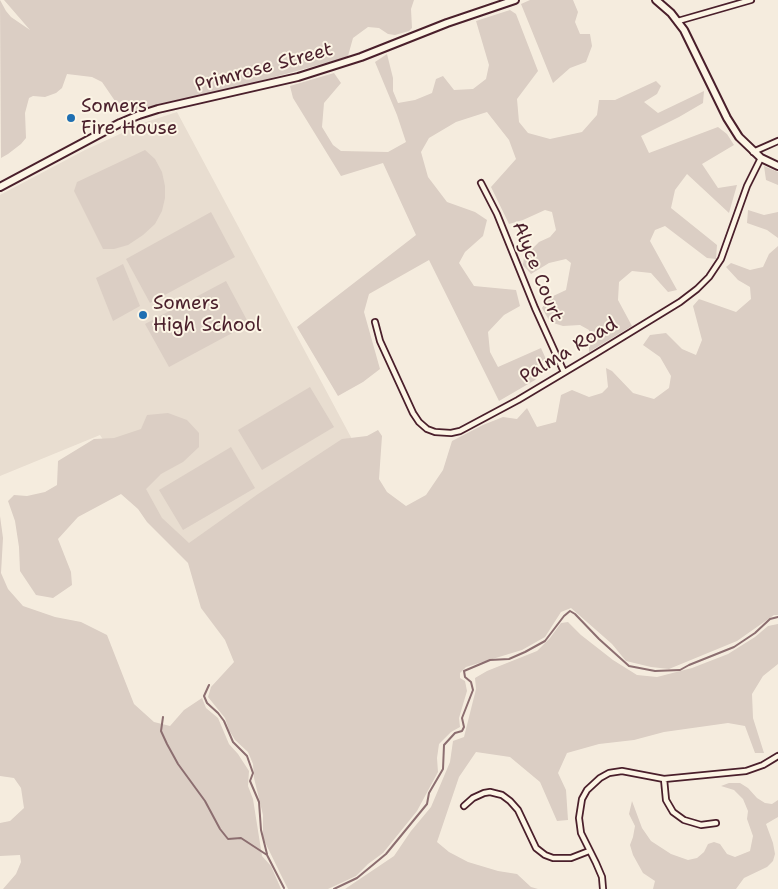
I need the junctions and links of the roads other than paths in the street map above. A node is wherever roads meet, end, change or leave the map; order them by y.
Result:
1 (515, 0) edge
2 (656, 0) edge
3 (751, 0) edge
4 (678, 21) junction
5 (778, 141) edge
6 (753, 152) junction
7 (761, 158) junction
8 (778, 166) edge
9 (481, 183) dead end
10 (0, 188) edge
11 (376, 322) dead end
12 (564, 372) junction
13 (778, 756) edge
14 (664, 779) junction
15 (464, 806) dead end
16 (716, 824) dead end
17 (590, 852) junction
18 (603, 889) edge

1 - 10 main road, Primrose Street
2 - 4 main road
3 - 4 street
4 - 6 main road
5 - 6 street
6 - 7 main road
7 - 8 main road
7 - 12 street, Palma Road
9 - 12 street, Alyce Court
11 - 12 street, Palma Road
13 - 14 street
14 - 16 street
14 - 17 street
15 - 17 street
17 - 18 street

